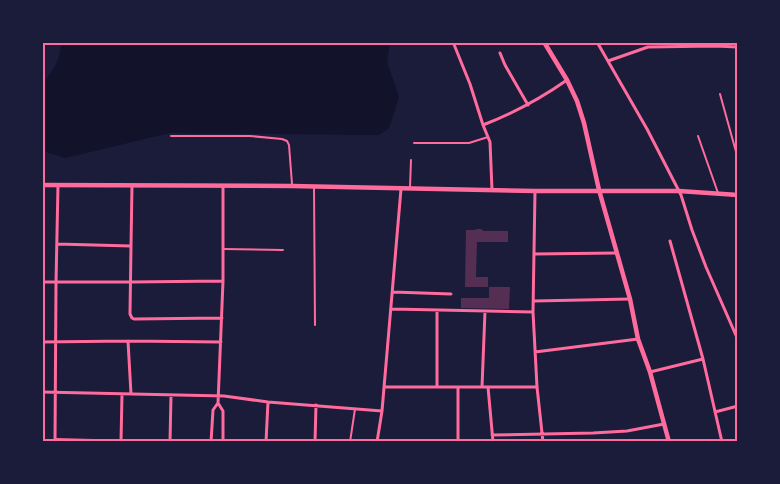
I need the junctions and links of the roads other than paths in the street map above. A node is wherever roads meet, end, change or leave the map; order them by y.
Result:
1 (454, 42) edge
2 (544, 42) edge
3 (597, 42) edge
4 (649, 42) edge
5 (648, 47) junction
6 (738, 47) edge
7 (500, 53) dead end
8 (608, 61) junction
9 (567, 80) junction
10 (720, 94) dead end
11 (528, 106) junction
12 (483, 125) junction
13 (171, 136) dead end
14 (698, 136) dead end
15 (488, 137) junction
16 (414, 143) dead end
17 (738, 159) edge
18 (411, 160) dead end
19 (42, 185) edge
20 (58, 185) junction
21 (132, 185) junction
22 (224, 186) junction
23 (292, 186) junction
24 (314, 187) junction
25 (401, 189) junction
26 (410, 189) junction
27 (492, 190) junction
28 (599, 190) junction
29 (535, 191) junction
30 (679, 191) junction
31 (718, 194) junction
32 (738, 195) edge
33 (670, 241) dead end
34 (57, 244) junction
35 (131, 246) junction
36 (223, 249) junction
37 (283, 250) dead end
38 (616, 253) junction
39 (534, 254) junction
40 (223, 281) junction
41 (42, 282) edge
42 (131, 282) junction
43 (56, 283) junction
44 (393, 292) junction
45 (450, 294) dead end
46 (630, 299) junction
47 (534, 301) junction
48 (391, 309) junction
49 (437, 310) junction
50 (485, 311) junction
51 (533, 312) junction
52 (222, 318) junction
53 (315, 325) dead end
54 (638, 339) junction
55 (738, 340) edge
56 (128, 341) junction
57 (42, 342) edge
58 (55, 342) junction
59 (221, 342) junction
60 (535, 352) junction
61 (703, 359) junction
62 (650, 372) junction
63 (384, 387) junction
64 (437, 387) junction
65 (458, 387) junction
66 (482, 387) junction
67 (488, 387) junction
68 (538, 387) junction
69 (42, 392) edge
70 (54, 392) junction
71 (122, 394) junction
72 (131, 394) junction
73 (171, 395) junction
74 (219, 397) junction
75 (268, 402) junction
76 (218, 403) junction
77 (316, 406) junction
78 (738, 406) edge
79 (355, 409) junction
80 (382, 411) junction
81 (715, 412) junction
82 (664, 424) junction
83 (492, 435) junction
84 (542, 435) junction
85 (54, 440) edge
86 (94, 440) edge
87 (121, 442) edge
88 (170, 442) edge
89 (211, 442) edge
90 (223, 442) edge
91 (266, 442) edge
92 (314, 442) edge
93 (350, 442) edge
94 (377, 442) edge
95 (458, 442) edge
96 (493, 442) edge
97 (543, 442) edge
98 (669, 442) edge
99 (722, 442) edge

1 - 12 street
2 - 9 street
3 - 8 street
4 - 5 street
5 - 6 street
5 - 8 street
7 - 11 street
8 - 30 street
9 - 11 street
9 - 28 street
10 - 17 lane
11 - 12 street
12 - 15 street
13 - 23 lane
14 - 31 lane
15 - 16 lane
15 - 27 street
18 - 26 lane
19 - 20 street
20 - 21 street
20 - 34 street
21 - 22 street
21 - 35 street
22 - 23 street
22 - 36 street
23 - 24 street
24 - 25 street
24 - 53 lane
25 - 26 street
25 - 44 street
26 - 27 street
27 - 29 street
28 - 29 street
28 - 30 street
28 - 38 street
29 - 39 street
30 - 31 street
30 - 55 street
31 - 32 street
33 - 61 street
34 - 35 street
34 - 43 street
35 - 42 street
36 - 37 lane
36 - 40 street
38 - 39 street
38 - 46 street
39 - 47 street
40 - 42 street
40 - 52 street
41 - 43 street
42 - 43 street
42 - 52 street
43 - 58 street
44 - 45 street
44 - 48 street
46 - 47 street
46 - 54 street
47 - 51 street
48 - 49 street
48 - 63 street
49 - 50 street
49 - 64 street
50 - 51 street
50 - 66 street
51 - 60 street
52 - 59 street
54 - 60 street
54 - 62 street
56 - 58 street
56 - 59 street
56 - 72 street
57 - 58 street
58 - 70 street
59 - 74 street
60 - 68 street
61 - 62 street
61 - 81 street
62 - 82 street
63 - 64 street
63 - 80 street
64 - 65 street
65 - 66 street
65 - 95 street
66 - 67 street
67 - 68 street
67 - 83 street
68 - 84 street
69 - 70 street
70 - 71 street
70 - 85 street
71 - 72 street
71 - 87 street
72 - 73 street
73 - 74 street
73 - 88 street
74 - 75 street
74 - 76 street
75 - 77 street
75 - 91 street
76 - 89 street
76 - 90 street
77 - 79 street
77 - 92 street
78 - 81 street
79 - 80 street
79 - 93 lane
80 - 94 street
81 - 99 street
82 - 84 street
82 - 98 street
83 - 84 street
83 - 96 street
84 - 97 street
85 - 86 lane

